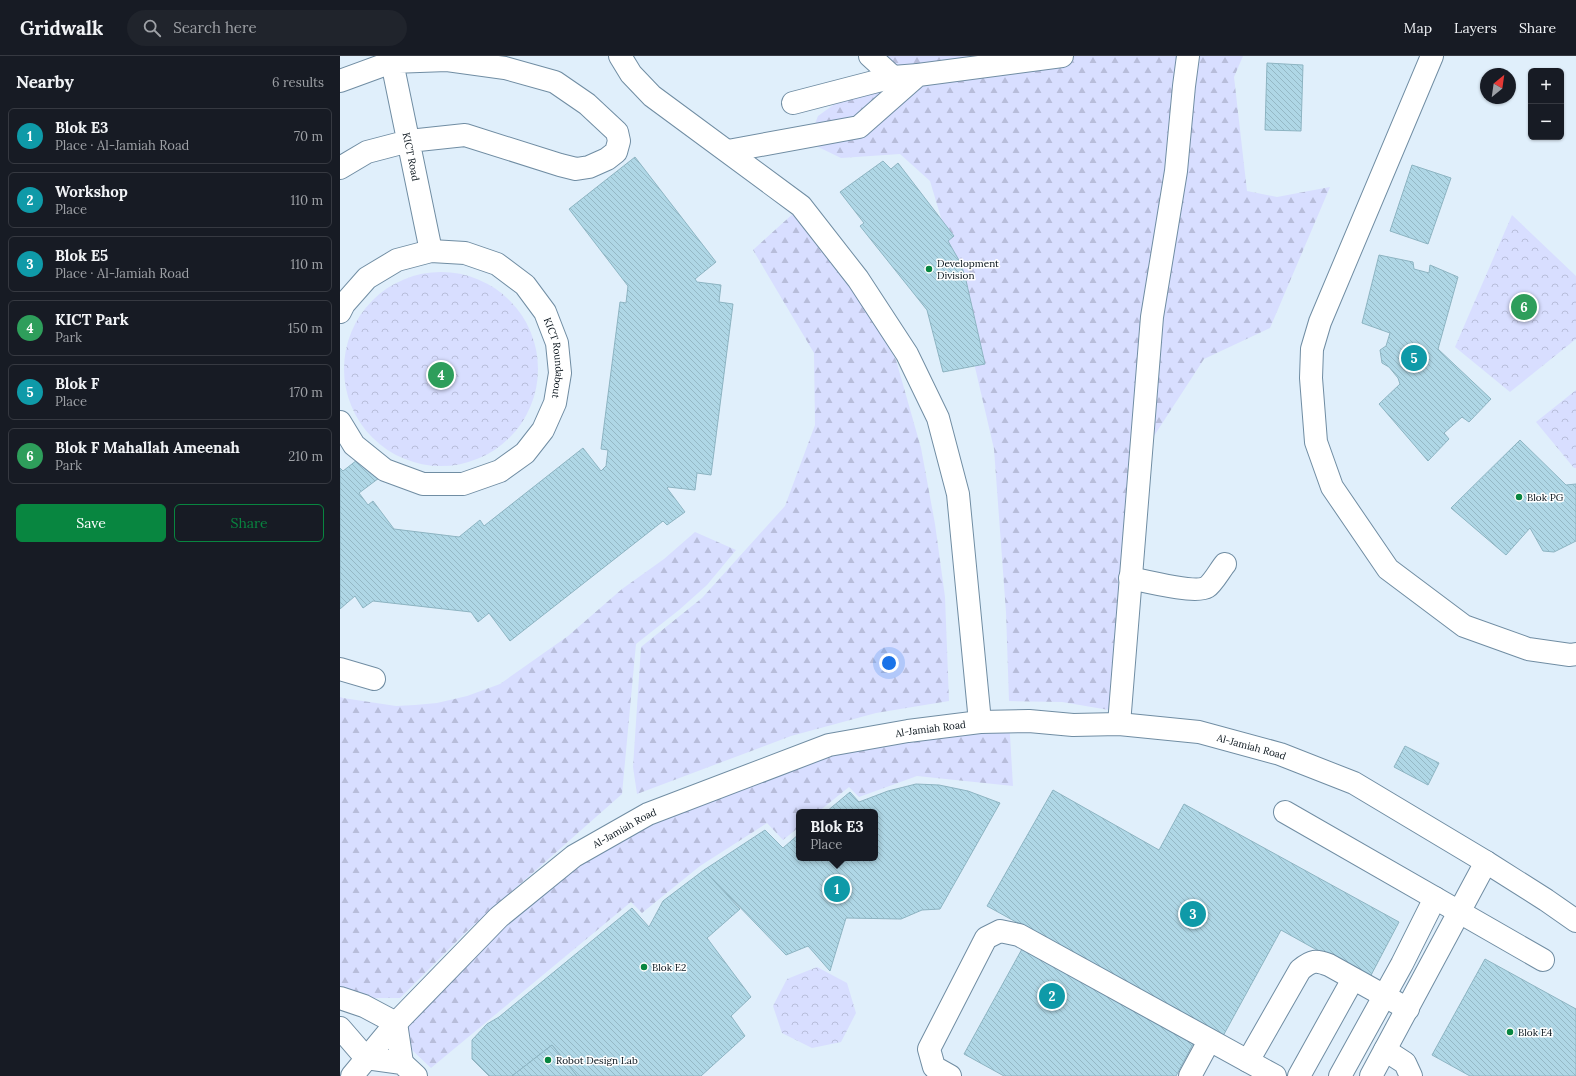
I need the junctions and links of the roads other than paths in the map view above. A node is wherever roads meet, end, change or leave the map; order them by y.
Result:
1 (620, 56) edge
2 (870, 56) edge
3 (1062, 56) edge
4 (1188, 56) edge
5 (1432, 56) edge
6 (392, 59) edge
7 (918, 75) junction
8 (893, 78) junction
9 (340, 81) edge
10 (792, 103) dead end
11 (409, 140) junction
12 (728, 151) junction
13 (340, 168) edge
14 (431, 251) junction
15 (340, 312) edge
16 (340, 422) edge
17 (1225, 564) dead end
18 (1130, 578) junction
19 (1576, 654) edge
20 (340, 669) edge
21 (374, 679) dead end
22 (980, 722) junction
23 (1119, 724) junction
24 (1285, 812) dead end
25 (1486, 862) junction
26 (1435, 898) junction
27 (1459, 912) junction
28 (1576, 921) edge
29 (1544, 960) dead end
30 (1402, 964) junction
31 (1353, 978) junction
32 (1424, 978) junction
33 (1384, 996) junction
34 (340, 998) edge
35 (1408, 1009) junction
36 (396, 1024) junction
37 (340, 1028) edge
38 (1209, 1041) junction
39 (1385, 1050) junction
40 (366, 1058) junction
41 (409, 1070) edge
42 (1263, 1071) edge
43 (352, 1076) edge
44 (950, 1076) edge
45 (1190, 1076) edge
46 (1299, 1076) edge
47 (1340, 1076) edge
48 (1371, 1076) edge
49 (1411, 1076) edge

1 - 12 street
2 - 8 street
3 - 7 street
4 - 18 street
5 - 19 street
6 - 9 street
6 - 11 street, KICT Road
6 - 11 street
7 - 8 street
7 - 12 street
8 - 10 street
11 - 13 street
11 - 14 street, KICT Road
12 - 22 street
14 - 15 street, KICT Roundabout
14 - 16 street, KICT Roundabout
17 - 18 street
18 - 23 street
20 - 21 street
22 - 23 street, Al-Jamiah Road
22 - 36 street, Al-Jamiah Road
23 - 25 street, Al-Jamiah Road
24 - 26 street
25 - 27 street
25 - 28 street, Al-Jamiah Road
26 - 27 street
26 - 30 street
27 - 29 street
27 - 32 street
30 - 32 street
30 - 33 street
31 - 33 street
31 - 42 street
31 - 46 street
32 - 35 street
33 - 35 street
33 - 47 street
34 - 36 street
35 - 39 street
36 - 40 street, Al-Jamiah Road
36 - 41 street
37 - 40 street
38 - 42 street
38 - 44 street
38 - 45 street
39 - 48 street
39 - 49 street
40 - 41 street
40 - 43 street, Al-Jamiah Road

